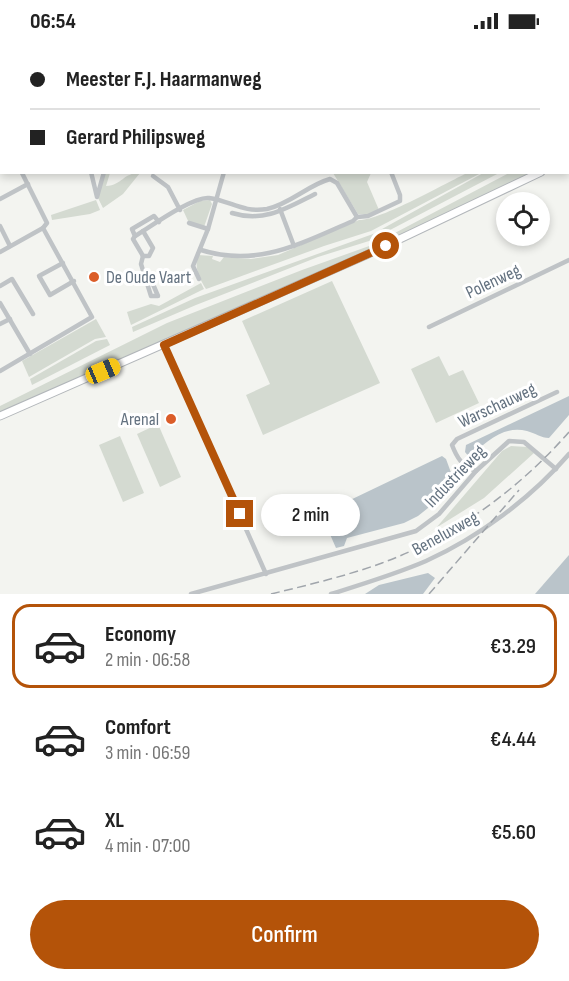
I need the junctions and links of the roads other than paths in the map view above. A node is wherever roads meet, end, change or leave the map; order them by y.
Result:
1 (23, 174) edge
2 (91, 174) edge
3 (102, 174) edge
4 (223, 174) edge
5 (392, 174) edge
6 (537, 174) edge
7 (153, 176) dead end
8 (28, 184) junction
9 (315, 194) dead end
10 (45, 198) dead end
11 (0, 199) edge
12 (215, 200) junction
13 (37, 201) junction
14 (278, 205) junction
15 (181, 209) junction
16 (281, 212) junction
17 (232, 213) dead end
18 (184, 214) dead end
19 (357, 217) junction
20 (159, 222) junction
21 (189, 223) dead end
22 (0, 226) edge
23 (43, 228) junction
24 (208, 229) junction
25 (143, 231) junction
26 (135, 236) junction
27 (10, 246) junction
28 (294, 246) junction
29 (201, 250) junction
30 (0, 252) edge
31 (143, 256) junction
32 (569, 260) edge
33 (63, 262) junction
34 (199, 279) dead end
35 (74, 281) junction
36 (147, 282) dead end
37 (0, 286) edge
38 (0, 303) edge
39 (33, 314) dead end
40 (9, 319) junction
41 (0, 324) edge
42 (429, 327) dead end
43 (164, 345) junction
44 (30, 354) junction
45 (0, 371) edge
46 (557, 392) dead end
47 (0, 416) edge
48 (569, 454) edge
49 (556, 469) junction
50 (476, 471) junction
51 (266, 574) junction
52 (191, 594) edge
53 (331, 594) edge

1 - 8 street
2 - 3 street
4 - 12 street
5 - 19 street
6 - 43 main road
7 - 15 street
8 - 11 street
8 - 13 street
9 - 16 street
10 - 13 street
12 - 14 street
12 - 15 street
12 - 24 street
13 - 23 street
14 - 16 street
14 - 19 street
15 - 18 street
15 - 20 street
16 - 17 street
16 - 28 street
19 - 28 street
20 - 25 street
20 - 26 street
21 - 24 street
22 - 27 street
23 - 27 street
23 - 33 street
24 - 29 street
25 - 26 street
25 - 31 street
26 - 31 street
27 - 30 street
28 - 29 street
29 - 34 street
31 - 36 street
32 - 42 street, Polenweg
33 - 35 street
33 - 35 street
35 - 44 street
37 - 39 street
38 - 40 street
40 - 41 street
40 - 44 street
43 - 47 main road
43 - 51 street
44 - 45 street
46 - 50 street, Warschauweg
48 - 49 street, Beneluxweg
49 - 50 street, Industrieweg
49 - 53 street, Beneluxweg
50 - 51 street, Industrieweg
51 - 52 street, Industrieweg

